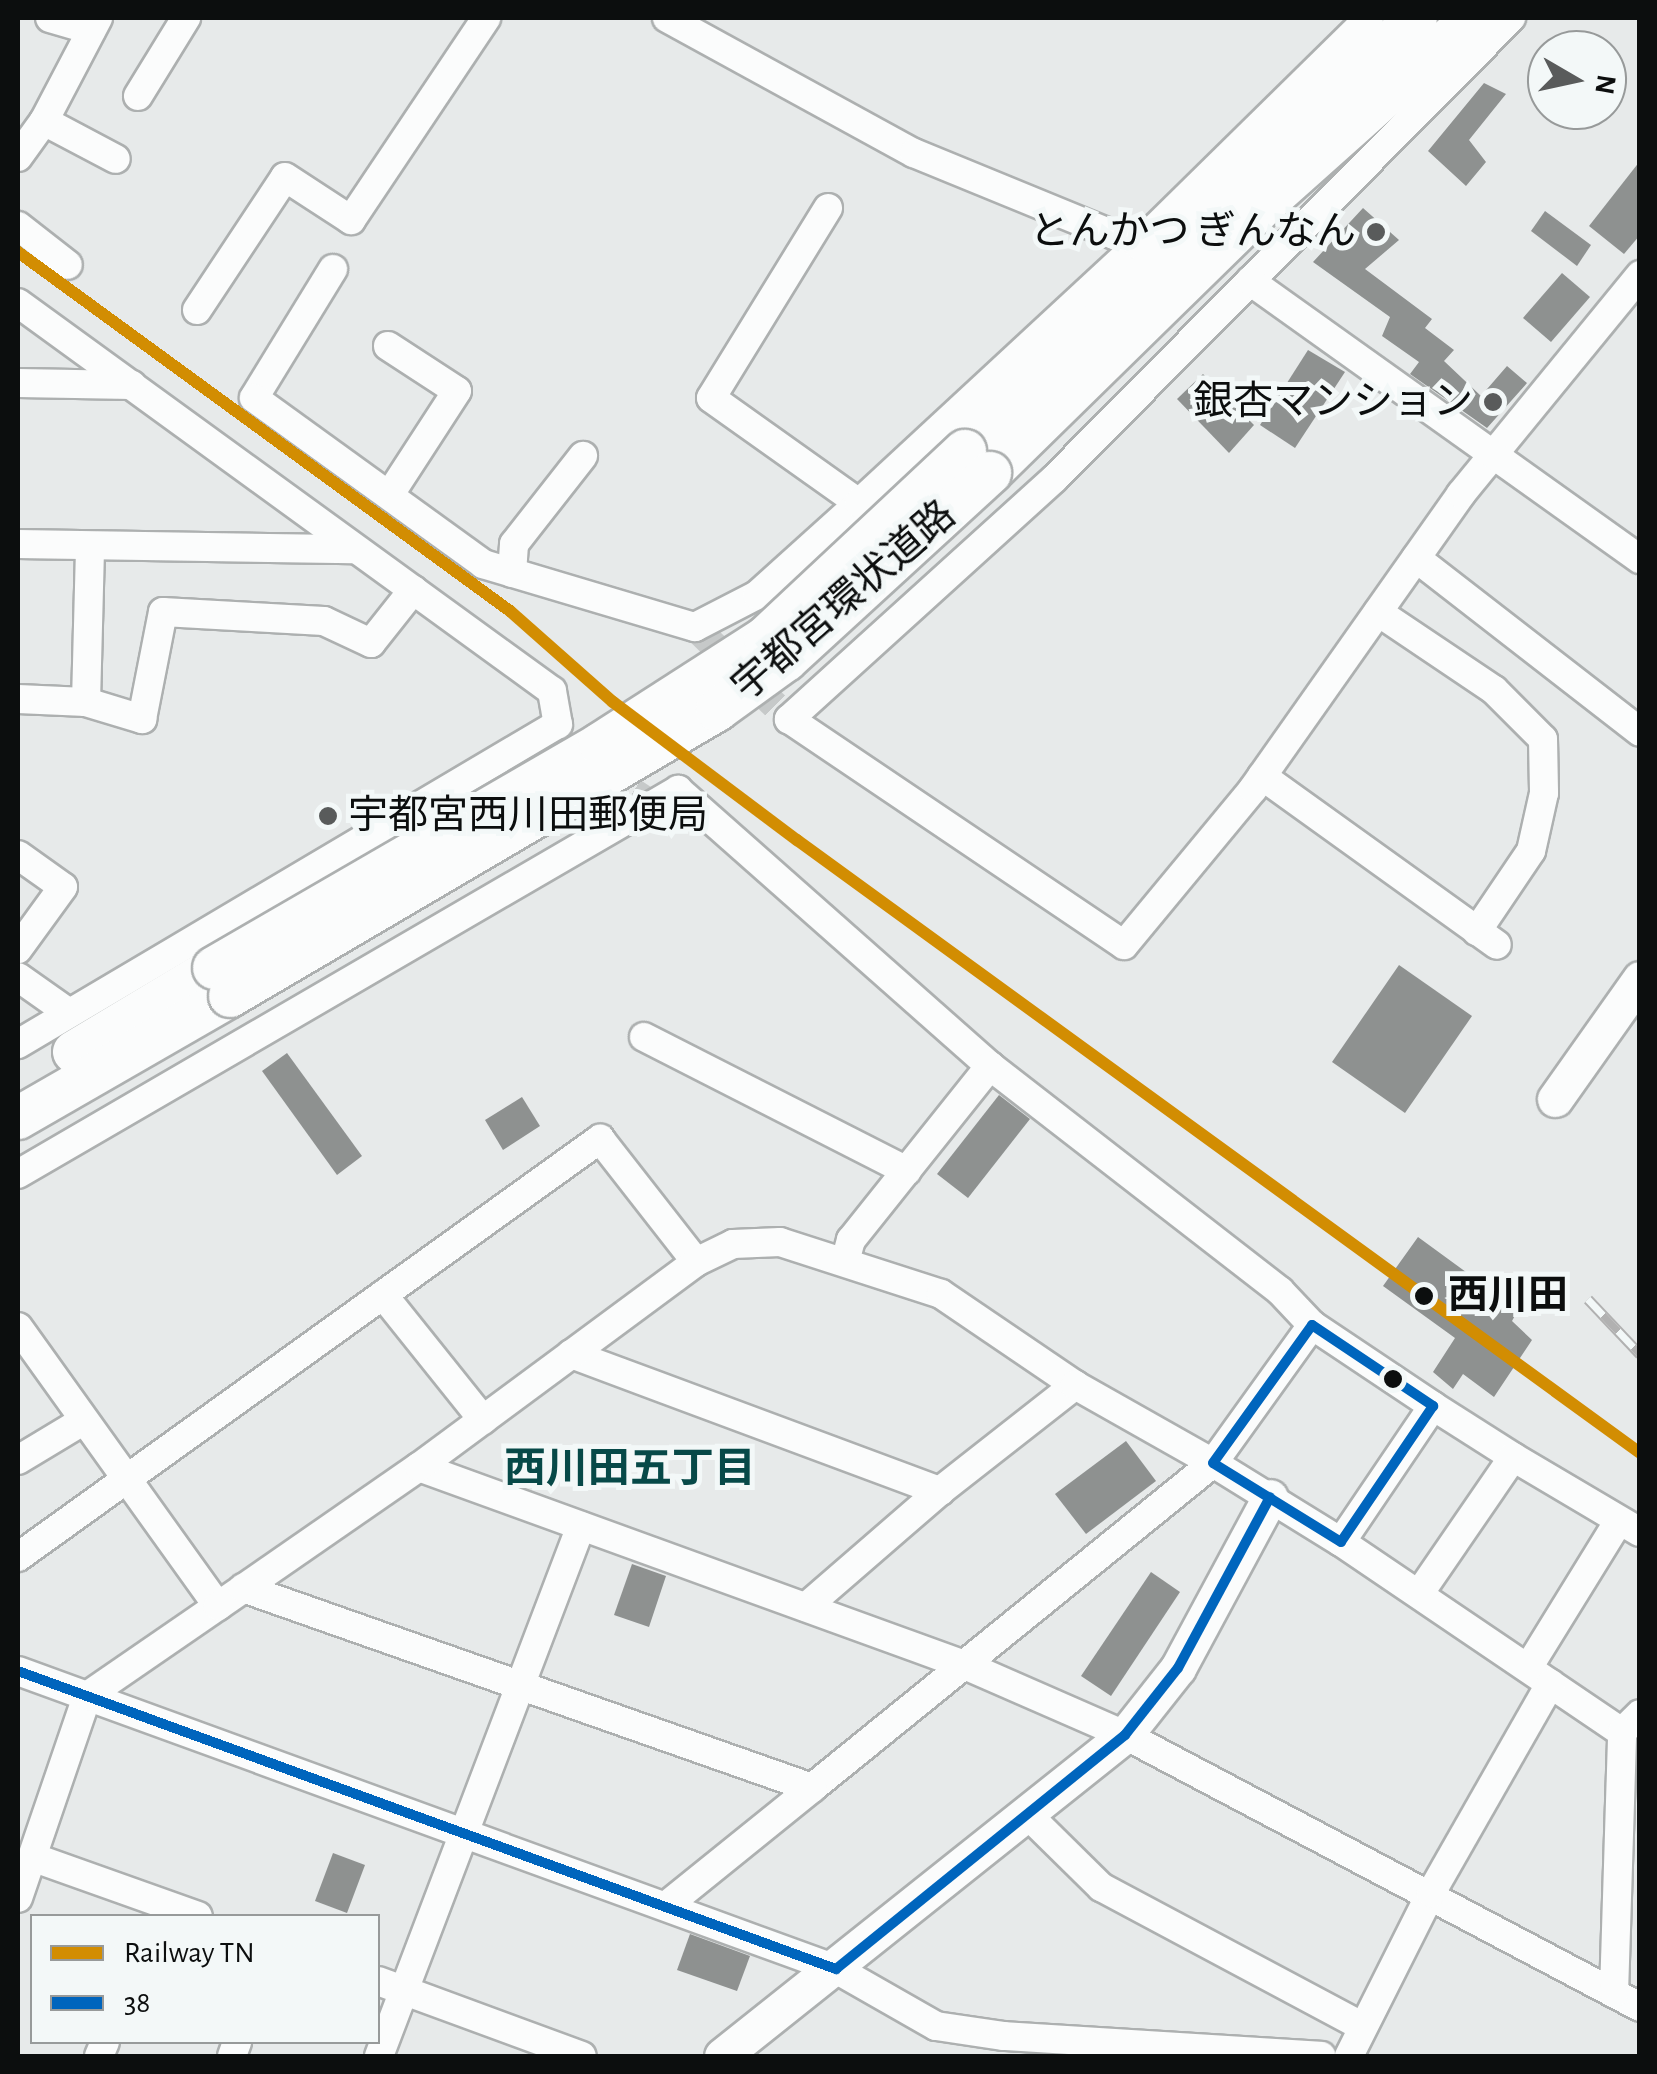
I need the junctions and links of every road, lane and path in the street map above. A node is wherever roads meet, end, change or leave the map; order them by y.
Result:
1 (50, 18) edge
2 (186, 18) edge
3 (486, 18) edge
4 (666, 18) edge
5 (1369, 18) edge
6 (1416, 18) edge
7 (1472, 18) edge
8 (1511, 18) edge
9 (94, 24) edge
10 (698, 25) edge
11 (138, 96) dead end
12 (44, 121) junction
13 (18, 157) edge
14 (116, 158) dead end
15 (828, 208) dead end
16 (18, 226) edge
17 (1138, 245) junction
18 (68, 264) dead end
19 (334, 268) dead end
20 (1640, 275) edge
21 (1250, 281) junction
22 (18, 303) edge
23 (197, 310) dead end
24 (388, 346) dead end
25 (18, 383) edge
26 (132, 385) junction
27 (583, 456) dead end
28 (1491, 457) junction
29 (977, 462) junction
30 (390, 494) junction
31 (858, 503) junction
32 (18, 544) edge
33 (90, 546) junction
34 (354, 549) junction
35 (1416, 558) junction
36 (1640, 559) edge
37 (512, 574) junction
38 (413, 590) junction
39 (1378, 612) junction
40 (18, 699) edge
41 (86, 702) junction
42 (1640, 732) edge
43 (1262, 776) junction
44 (18, 855) edge
45 (18, 949) edge
46 (18, 977) edge
47 (1640, 979) edge
48 (222, 982) junction
49 (70, 1013) junction
50 (644, 1037) dead end
51 (18, 1044) edge
52 (990, 1066) junction
53 (18, 1086) edge
54 (1555, 1100) dead end
55 (18, 1118) edge
56 (906, 1171) junction
57 (18, 1174) edge
58 (696, 1262) junction
59 (845, 1262) junction
60 (383, 1296) junction
61 (1312, 1324) junction
62 (18, 1328) edge
63 (572, 1354) junction
64 (1075, 1385) junction
65 (1433, 1406) junction
66 (482, 1420) junction
67 (83, 1421) junction
68 (1513, 1457) junction
69 (18, 1460) edge
70 (1212, 1464) junction
71 (419, 1466) junction
72 (126, 1481) junction
73 (940, 1492) junction
74 (1270, 1498) junction
75 (581, 1526) junction
76 (1629, 1527) edge
77 (1342, 1542) junction
78 (18, 1557) edge
79 (243, 1588) junction
80 (1419, 1594) junction
81 (218, 1606) junction
82 (806, 1607) junction
83 (966, 1666) junction
84 (18, 1671) edge
85 (1539, 1676) junction
86 (518, 1684) junction
87 (87, 1696) junction
88 (1631, 1723) edge
89 (1125, 1735) junction
90 (812, 1788) junction
91 (1027, 1814) junction
92 (461, 1830) junction
93 (32, 1857) junction
94 (1431, 1892) junction
95 (18, 1898) edge
96 (666, 1906) junction
97 (158, 1910) edge
98 (185, 1914) edge
99 (836, 1969) junction
100 (390, 1986) edge
101 (1614, 1993) junction
102 (1640, 2007) edge
103 (1361, 2026) junction
104 (379, 2056) edge
105 (582, 2056) edge
106 (722, 2056) edge
107 (1321, 2056) edge
108 (1349, 2056) edge

1 - 9 street
2 - 11 street
3 - 23 street
4 - 10 street
5 - 17 street
6 - 29 highway, 宇都宮環状道路
7 - 29 highway, 宇都宮環状道路
8 - 21 street
9 - 12 street
10 - 17 street
12 - 13 street
12 - 14 street
15 - 31 street
16 - 18 street
17 - 31 street
19 - 30 street
20 - 28 street
21 - 28 street
21 - 43 street
22 - 26 street
24 - 30 street
25 - 26 street
26 - 34 street
27 - 37 street
28 - 35 street
28 - 36 street
29 - 48 highway, 宇都宮環状道路, bridge
30 - 37 street
31 - 37 street
32 - 33 street
33 - 34 street
33 - 41 street
34 - 38 street
35 - 39 street
35 - 42 street
38 - 41 street
38 - 49 street
39 - 43 street
39 - 43 street
40 - 41 street
44 - 45 street
46 - 49 street
47 - 54 main road
48 - 53 highway, 宇都宮環状道路
48 - 55 highway, 宇都宮環状道路
49 - 51 street
50 - 56 street
52 - 56 street
52 - 57 street
52 - 61 street
56 - 59 street
58 - 59 street
58 - 60 street
58 - 63 street
59 - 64 street
60 - 66 street
60 - 72 street
61 - 65 street
61 - 70 street
62 - 67 street
63 - 66 street
63 - 73 street
64 - 70 street
64 - 73 street
65 - 68 street
65 - 77 street
66 - 71 street
67 - 69 street
67 - 72 street
68 - 76 street
68 - 80 street
70 - 74 street
70 - 83 street
71 - 75 street
71 - 79 street
72 - 78 street
72 - 81 street
73 - 82 street
74 - 77 street
74 - 89 main road
75 - 82 street
75 - 86 street
76 - 85 street
77 - 80 street
79 - 81 street
79 - 86 street
80 - 85 street
81 - 87 street
82 - 83 street
83 - 89 street
83 - 90 street
84 - 87 street
85 - 88 street
85 - 94 street
86 - 90 street
86 - 92 street
87 - 92 street
87 - 93 street
88 - 101 street
89 - 91 main road
89 - 94 street
90 - 96 street
91 - 99 main road
91 - 103 street
92 - 96 street
92 - 100 street
93 - 95 street
93 - 97 street
94 - 101 street
94 - 103 street
96 - 99 street
97 - 98 street
99 - 106 main road
99 - 107 street
100 - 104 street
100 - 105 street
101 - 102 street
103 - 108 street

